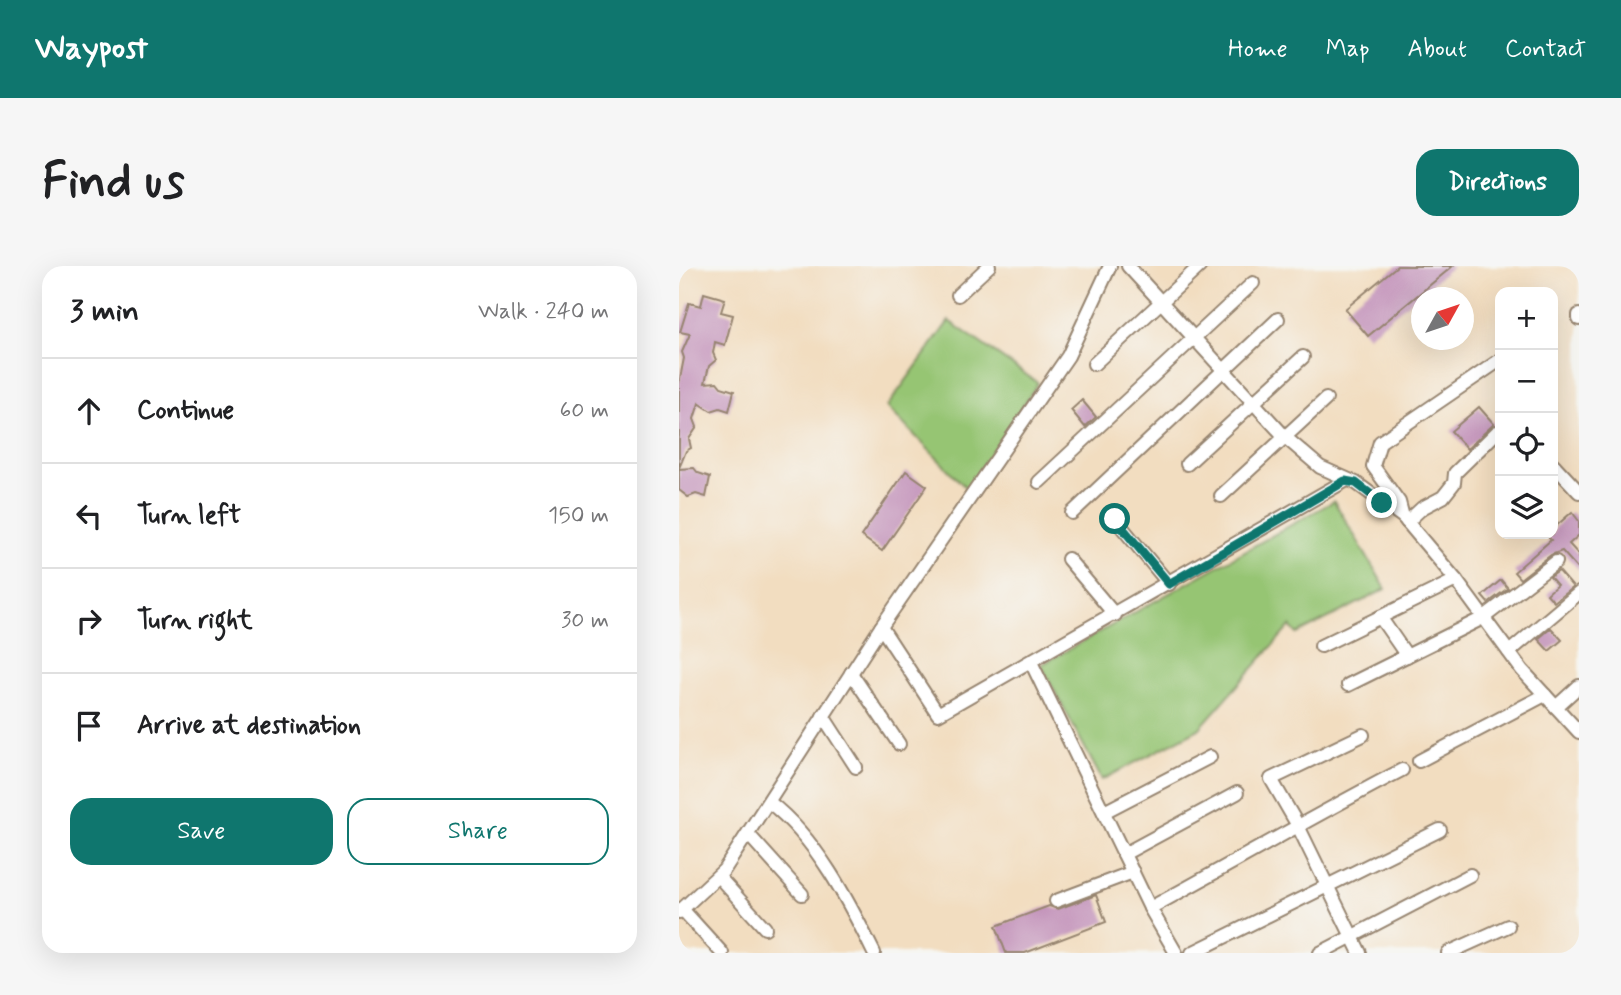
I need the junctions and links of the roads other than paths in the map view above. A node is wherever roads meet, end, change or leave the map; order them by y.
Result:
1 (989, 266) edge
2 (1110, 266) edge
3 (1128, 266) edge
4 (1200, 266) edge
5 (1253, 283) dead end
6 (958, 295) dead end
7 (1161, 302) junction
8 (1278, 319) dead end
9 (1194, 337) junction
10 (1303, 357) dead end
11 (1495, 363) edge
12 (1094, 364) dead end
13 (1223, 369) junction
14 (1326, 399) dead end
15 (1254, 403) junction
16 (1495, 434) edge
17 (1285, 437) junction
18 (1187, 464) dead end
19 (1558, 469) edge
20 (1345, 481) junction
21 (1039, 482) dead end
22 (1579, 492) edge
23 (1221, 496) dead end
24 (1072, 513) dead end
25 (1115, 519) dead end
26 (1405, 519) junction
27 (1068, 559) dead end
28 (1556, 562) dead end
29 (1456, 580) junction
30 (1169, 584) junction
31 (1579, 593) edge
32 (1115, 615) junction
33 (1380, 617) junction
34 (1483, 618) junction
35 (881, 627) junction
36 (1321, 646) dead end
37 (1509, 652) junction
38 (1407, 656) junction
39 (1031, 662) junction
40 (851, 673) junction
41 (1348, 685) dead end
42 (1579, 687) edge
43 (1545, 695) junction
44 (1556, 707) junction
45 (824, 716) junction
46 (1579, 732) edge
47 (1363, 735) dead end
48 (899, 744) dead end
49 (1210, 757) dead end
50 (1419, 761) dead end
51 (856, 767) dead end
52 (1402, 770) dead end
53 (1237, 793) dead end
54 (769, 802) junction
55 (1104, 812) junction
56 (1297, 824) junction
57 (1440, 830) dead end
58 (748, 834) junction
59 (1124, 854) junction
60 (1133, 872) junction
61 (1471, 875) dead end
62 (718, 876) junction
63 (1325, 885) junction
64 (801, 894) dead end
65 (1056, 901) dead end
66 (1150, 908) junction
67 (680, 910) edge
68 (1508, 926) dead end
69 (765, 928) dead end
70 (1351, 935) junction
71 (722, 953) edge
72 (874, 953) edge
73 (1176, 953) edge
74 (1192, 953) edge
75 (1320, 953) edge
76 (1360, 953) edge
77 (1448, 953) edge

1 - 6 street
2 - 35 street
3 - 7 street
4 - 7 street
5 - 9 street
7 - 9 street
7 - 12 street
8 - 13 street
9 - 13 street
9 - 21 street
10 - 15 street
11 - 26 street
13 - 15 street
13 - 24 street
14 - 17 street
15 - 17 street
15 - 18 street
16 - 26 street
17 - 20 street
17 - 23 street
19 - 22 street
20 - 26 street
20 - 30 street
25 - 30 street
26 - 29 street
27 - 32 street
28 - 34 street
29 - 33 street
29 - 34 street
30 - 32 street
31 - 37 street
32 - 39 street
33 - 36 street
33 - 38 street
34 - 37 street
34 - 38 street
35 - 39 street
35 - 40 street
37 - 43 street
38 - 41 street
39 - 55 street
40 - 45 street
40 - 48 street
42 - 44 street
43 - 44 street
43 - 50 street
44 - 46 street
45 - 51 street
45 - 54 street
47 - 56 street
49 - 55 street
52 - 56 street
53 - 59 street
54 - 58 street
54 - 72 street
55 - 59 street
56 - 63 street
56 - 66 street
57 - 63 street
58 - 62 street
58 - 64 street
59 - 60 street
60 - 65 street
60 - 66 street
61 - 70 street
62 - 67 street
62 - 69 street
63 - 70 street
63 - 74 street
66 - 73 street
67 - 71 street
68 - 77 street
70 - 75 street
70 - 76 street

